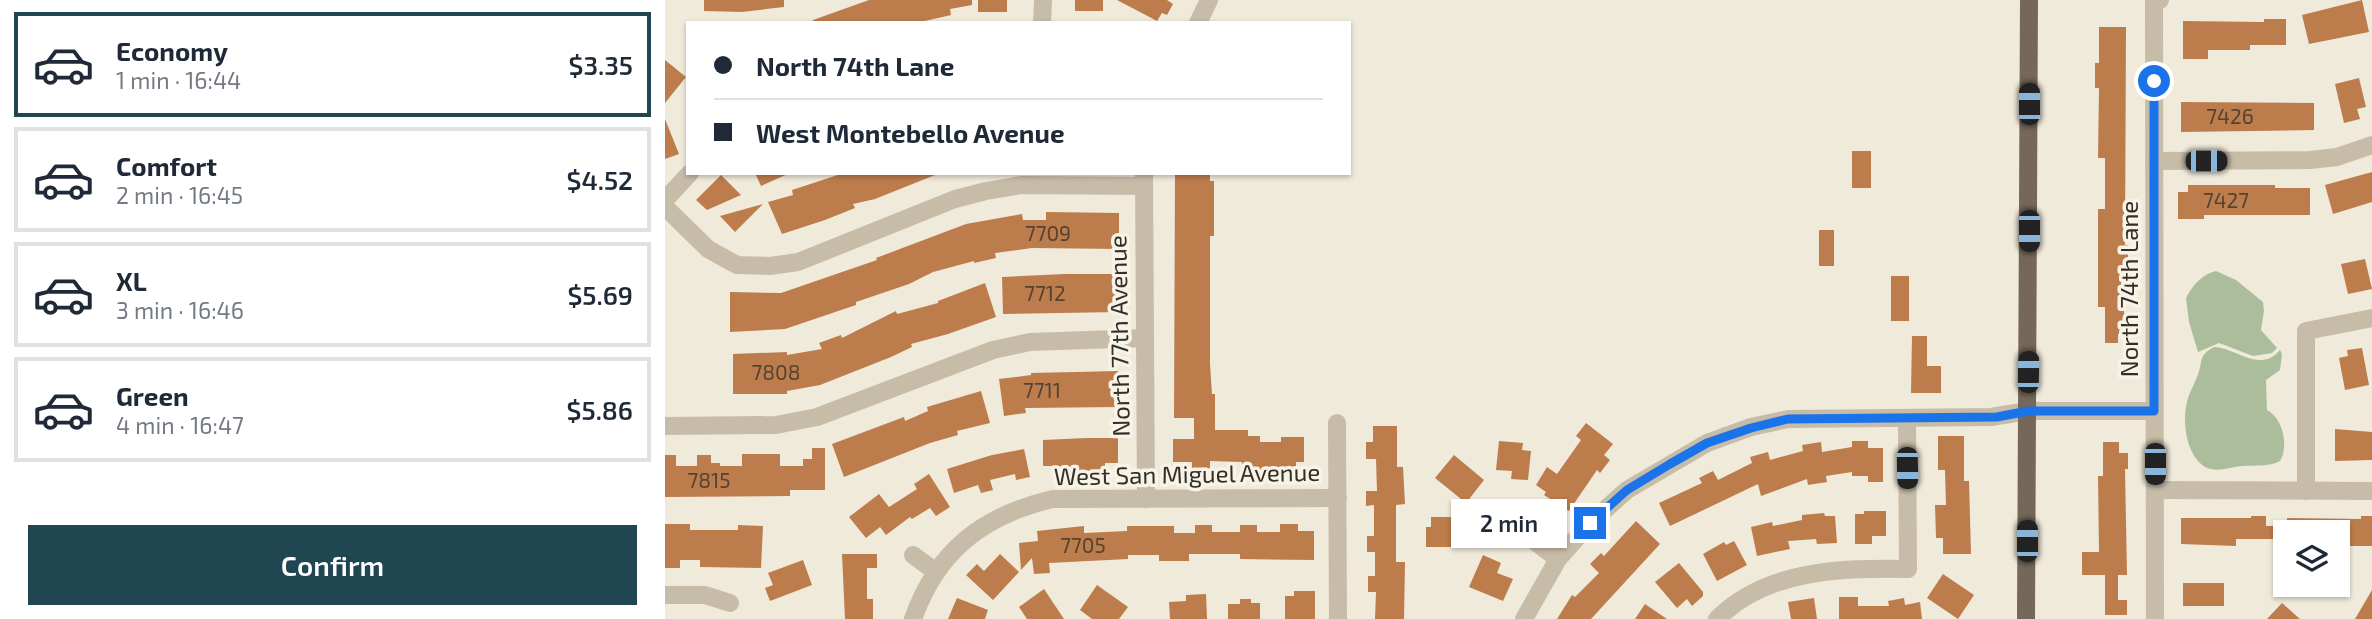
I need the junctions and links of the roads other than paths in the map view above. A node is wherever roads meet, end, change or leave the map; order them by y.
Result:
1 (1043, 0) edge
2 (1209, 0) edge
3 (2029, 0) edge
4 (2157, 1) edge
5 (1042, 21) edge
6 (1199, 21) edge
7 (2372, 145) edge
8 (2154, 161) junction
9 (688, 175) edge
10 (1143, 179) edge
11 (665, 200) edge
12 (665, 207) edge
13 (2372, 318) edge
14 (1145, 338) junction
15 (2028, 411) junction
16 (2154, 411) junction
17 (1907, 418) junction
18 (1337, 424) dead end
19 (665, 426) edge
20 (2155, 491) junction
21 (2306, 491) junction
22 (2372, 491) edge
23 (1338, 498) junction
24 (1146, 499) junction
25 (1504, 518) dead end
26 (913, 555) dead end
27 (1558, 559) junction
28 (936, 572) junction
29 (665, 595) edge
30 (730, 603) dead end
31 (1723, 616) edge
32 (913, 619) edge
33 (1338, 619) edge
34 (1524, 619) edge
35 (2026, 619) edge
36 (2155, 619) edge

1 - 5 street
2 - 6 street
3 - 15 main road
4 - 8 street, North 74th Lane
7 - 8 street
8 - 16 street, North 74th Lane
9 - 11 street
10 - 12 street
10 - 14 street, North 77th Avenue
13 - 21 street
14 - 19 street
14 - 24 street, North 77th Avenue
15 - 16 street
15 - 17 street
15 - 35 main road
16 - 20 street, North 74th Lane
17 - 27 street
17 - 31 street
18 - 23 street
20 - 21 street
20 - 36 street, North 74th Lane
21 - 22 street
23 - 24 street, West San Miguel Avenue
23 - 33 street
24 - 28 street, West San Miguel Avenue
25 - 27 street
26 - 28 street
27 - 34 street
28 - 32 street, West San Miguel Avenue
29 - 30 street

